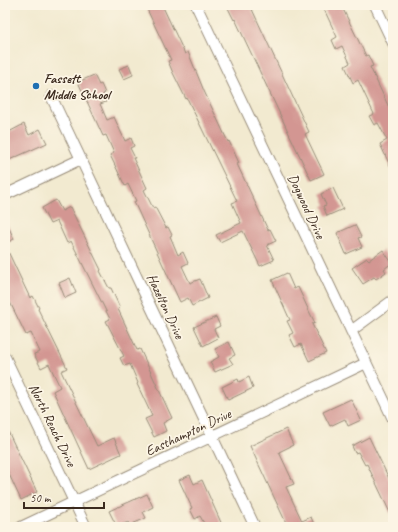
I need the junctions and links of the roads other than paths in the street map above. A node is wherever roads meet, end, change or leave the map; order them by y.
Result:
1 (196, 5) edge
2 (375, 5) edge
3 (393, 43) edge
4 (51, 96) dead end
5 (81, 159) junction
6 (5, 195) edge
7 (393, 300) edge
8 (351, 332) junction
9 (5, 357) edge
10 (366, 363) junction
11 (393, 419) edge
12 (212, 436) junction
13 (74, 502) junction
14 (22, 527) edge
15 (86, 527) edge
16 (255, 527) edge

1 - 8 street, Dogwood Drive
2 - 3 street
4 - 5 street, Hazelton Drive
5 - 6 street
5 - 12 street, Hazelton Drive
7 - 8 street
8 - 10 street, Dogwood Drive
9 - 13 street, North Reach Drive
10 - 11 street, Dogwood Drive
10 - 12 street, Easthampton Drive
12 - 13 street, Easthampton Drive
12 - 16 street, Hazelton Drive
13 - 14 street, Easthampton Drive
13 - 15 street, North Reach Drive

